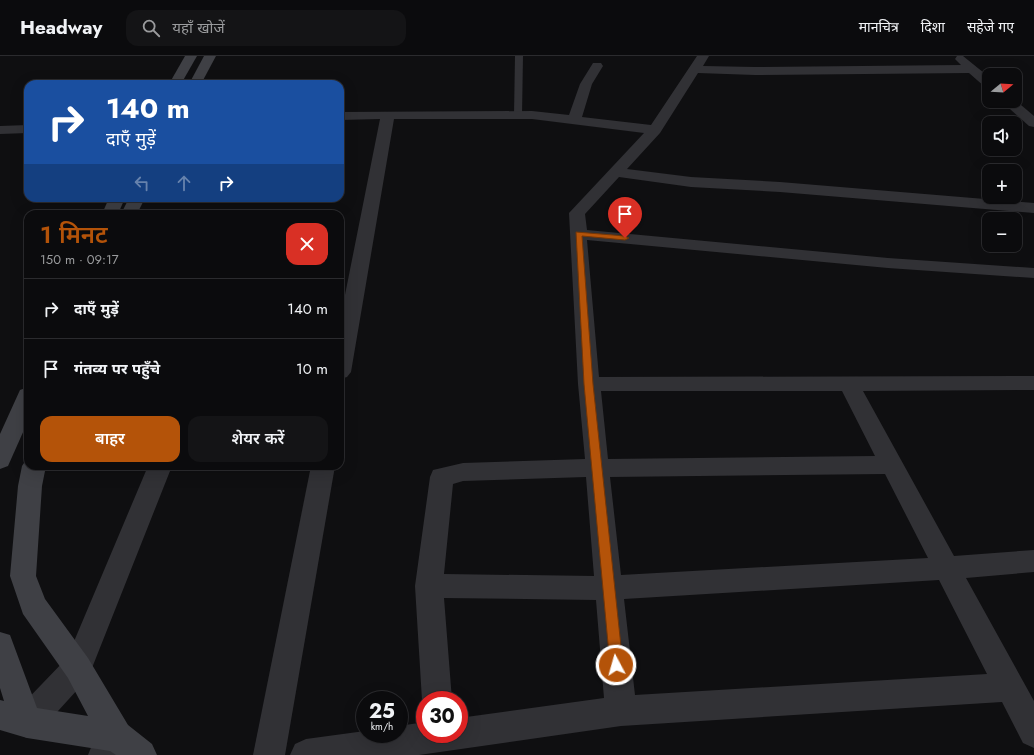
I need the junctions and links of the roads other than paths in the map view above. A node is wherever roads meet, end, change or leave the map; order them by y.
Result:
1 (190, 56) edge
2 (210, 56) edge
3 (520, 56) edge
4 (703, 56) edge
5 (957, 56) edge
6 (597, 66) dead end
7 (695, 69) junction
8 (972, 69) junction
9 (982, 78) edge
10 (177, 80) edge
11 (197, 80) edge
12 (1016, 108) edge
13 (388, 115) junction
14 (518, 115) junction
15 (344, 116) edge
16 (574, 120) junction
17 (1034, 124) edge
18 (24, 129) edge
19 (0, 130) edge
20 (655, 130) junction
21 (616, 172) junction
22 (1034, 208) edge
23 (578, 234) junction
24 (1034, 273) edge
25 (344, 351) edge
26 (589, 384) junction
27 (850, 384) junction
28 (1034, 384) edge
29 (24, 404) edge
30 (0, 460) edge
31 (893, 465) junction
32 (597, 468) junction
33 (33, 470) edge
34 (158, 470) edge
35 (322, 470) edge
36 (1034, 561) edge
37 (947, 568) junction
38 (429, 586) junction
39 (609, 588) junction
40 (0, 645) edge
41 (78, 668) junction
42 (1011, 687) junction
43 (436, 691) edge
44 (621, 711) junction
45 (14, 718) edge
46 (468, 731) edge
47 (1034, 732) edge
48 (416, 739) edge
49 (110, 745) edge
50 (141, 755) edge
51 (269, 755) edge
52 (306, 755) edge

1 - 10 main road
2 - 11 main road
3 - 14 lane
4 - 7 street
5 - 8 street
6 - 16 street
7 - 8 street
7 - 20 street
8 - 9 street
12 - 17 street
13 - 14 street
13 - 15 street
13 - 25 street
14 - 16 street
16 - 20 street
18 - 19 street
20 - 21 street
21 - 22 street
21 - 23 street
23 - 24 street
23 - 26 street
26 - 27 street
26 - 32 street
27 - 28 street
27 - 31 street
29 - 30 main road
31 - 32 street
31 - 37 street
32 - 38 street
32 - 39 street
33 - 41 main road
34 - 41 street
35 - 51 street
36 - 37 street
37 - 39 street
37 - 42 street
38 - 39 street
38 - 43 street
39 - 44 street
40 - 45 main road
41 - 45 street
41 - 49 main road
42 - 44 street
42 - 47 street
44 - 46 street
45 - 49 main road
48 - 52 street
49 - 50 main road

